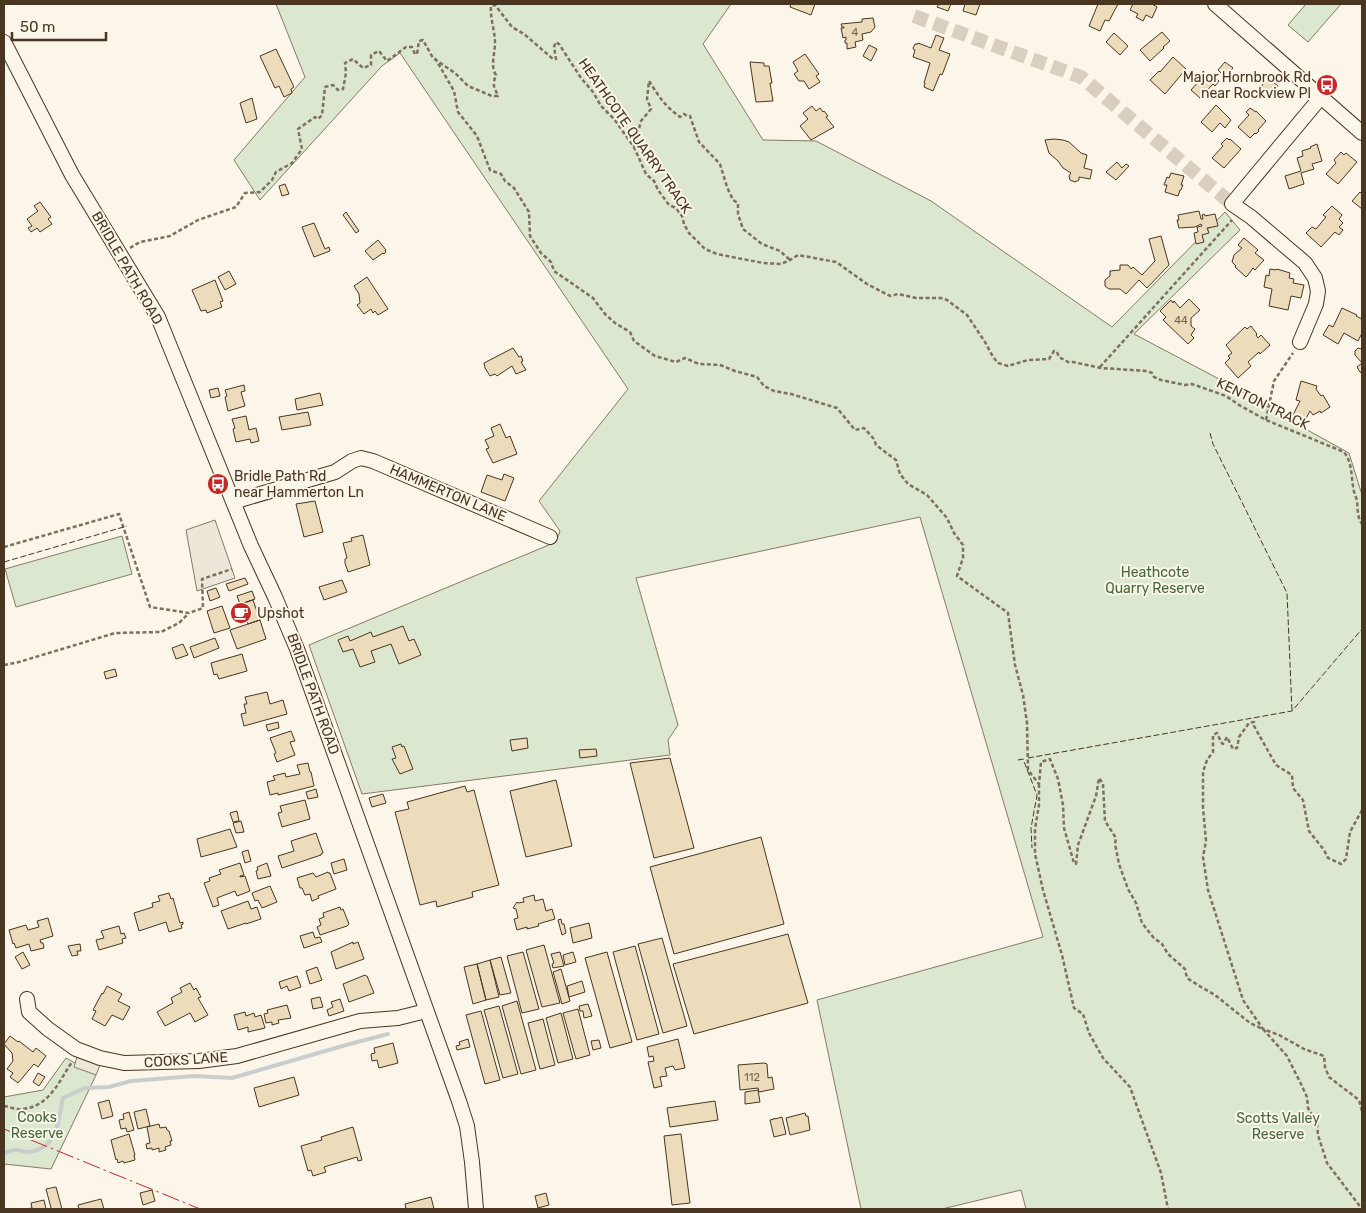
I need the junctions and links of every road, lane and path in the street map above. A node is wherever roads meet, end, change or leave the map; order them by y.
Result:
1 (1215, 4) edge
2 (4, 42) edge
3 (435, 58) junction
4 (1321, 98) junction
5 (1362, 133) edge
6 (634, 147) junction
7 (1232, 204) junction
8 (139, 243) dead end
9 (790, 260) junction
10 (1300, 342) joint
11 (1100, 367) junction
12 (1266, 420) junction
13 (233, 502) junction
14 (1362, 524) edge
15 (550, 537) dead end
16 (4, 547) edge
17 (232, 569) dead end
18 (189, 613) junction
19 (4, 665) edge
20 (1039, 784) junction
21 (1362, 810) edge
22 (27, 999) dead end
23 (426, 1011) junction
24 (1263, 1028) junction
25 (76, 1049) junction
26 (4, 1106) edge
27 (1362, 1111) edge
28 (476, 1209) edge
29 (1168, 1209) edge
30 (1362, 1209) edge

1 - 4 street
2 - 13 street, BRIDLE PATH ROAD
3 - 6 path, HEATHCOTE QUARRY TRACK
3 - 8 path, HEATHCOTE QUARRY TRACK
3 - 20 path
4 - 5 street
4 - 7 street
6 - 9 path, HEATHCOTE QUARRY TRACK
6 - 9 path
7 - 10 street
7 - 11 path
9 - 11 path, HEATHCOTE QUARRY TRACK
10 - 12 path
11 - 12 path, KENTON TRACK
12 - 14 path, KENTON TRACK
13 - 15 street, HAMMERTON LANE
13 - 23 street, BRIDLE PATH ROAD
16 - 18 path
17 - 18 path
18 - 19 path
20 - 24 path
20 - 29 path
21 - 24 path
22 - 25 street, COOKS LANE
23 - 25 street, COOKS LANE
23 - 28 street, BRIDLE PATH ROAD
24 - 27 path
24 - 30 path
25 - 26 path

